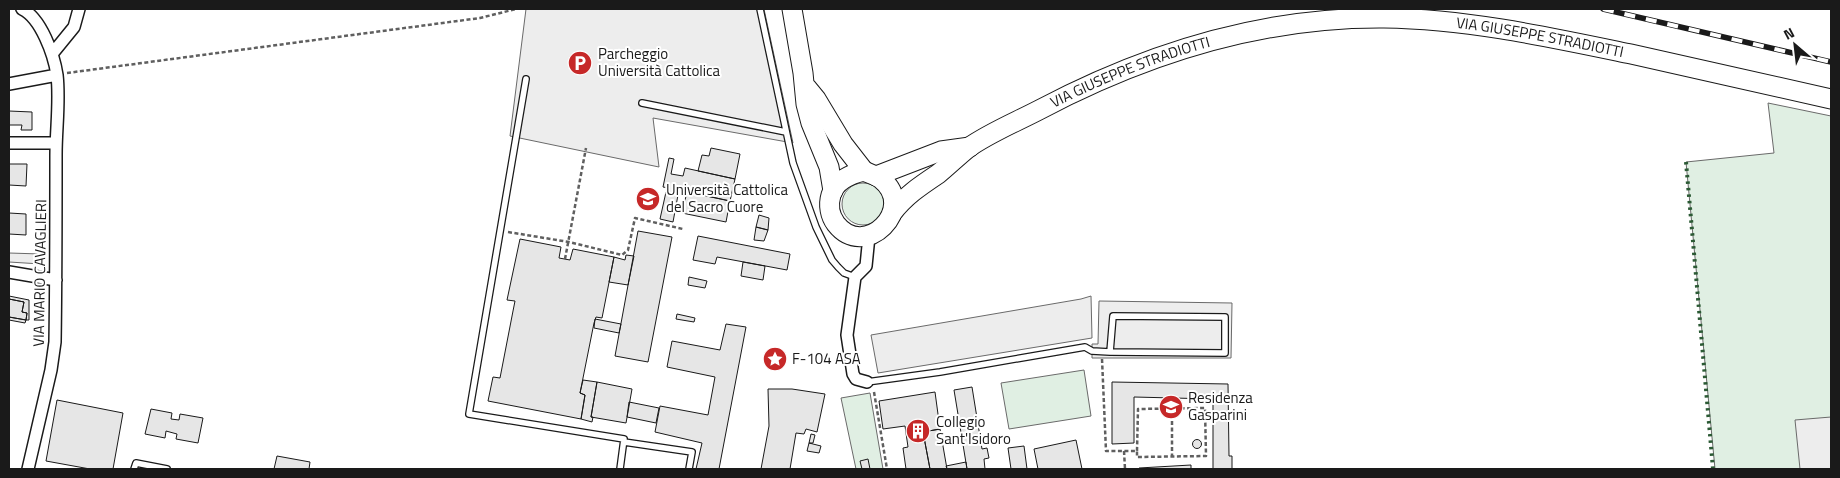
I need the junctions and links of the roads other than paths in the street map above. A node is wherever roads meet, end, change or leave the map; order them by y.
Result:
1 (22, 9) edge
2 (79, 9) edge
3 (760, 9) edge
4 (792, 9) edge
5 (52, 54) junction
6 (57, 75) junction
7 (526, 79) dead end
8 (9, 84) edge
9 (805, 85) junction
10 (1831, 99) edge
11 (642, 103) dead end
12 (786, 132) junction
13 (56, 142) junction
14 (9, 143) edge
15 (970, 147) junction
16 (870, 173) junction
17 (832, 191) junction
18 (892, 213) junction
19 (869, 236) junction
20 (9, 272) edge
21 (855, 277) junction
22 (56, 280) junction
23 (1110, 352) junction
24 (870, 382) joint
25 (624, 440) junction
26 (28, 469) edge
27 (134, 469) edge
28 (167, 469) edge
29 (620, 469) edge
30 (689, 469) edge

1 - 5 street, VIA MARIO CAVAGLIERI
2 - 5 street
3 - 12 lane
4 - 9 main road
5 - 6 street, VIA MARIO CAVAGLIERI
6 - 8 street
6 - 13 street, VIA MARIO CAVAGLIERI
7 - 25 lane
9 - 16 main road
9 - 17 main road
10 - 15 main road, VIA GIUSEPPE STRADIOTTI
11 - 12 lane
12 - 21 lane
13 - 14 street
13 - 22 street, VIA MARIO CAVAGLIERI
15 - 16 main road, VIA GIUSEPPE STRADIOTTI
15 - 18 main road, VIA GIUSEPPE STRADIOTTI
16 - 17 main road
16 - 18 main road
17 - 19 main road
18 - 19 main road
19 - 21 street
20 - 22 street
21 - 24 street
22 - 26 street, VIA MARIO CAVAGLIERI
23 - 23 lane
23 - 24 lane
25 - 29 lane
25 - 30 lane
27 - 28 lane

